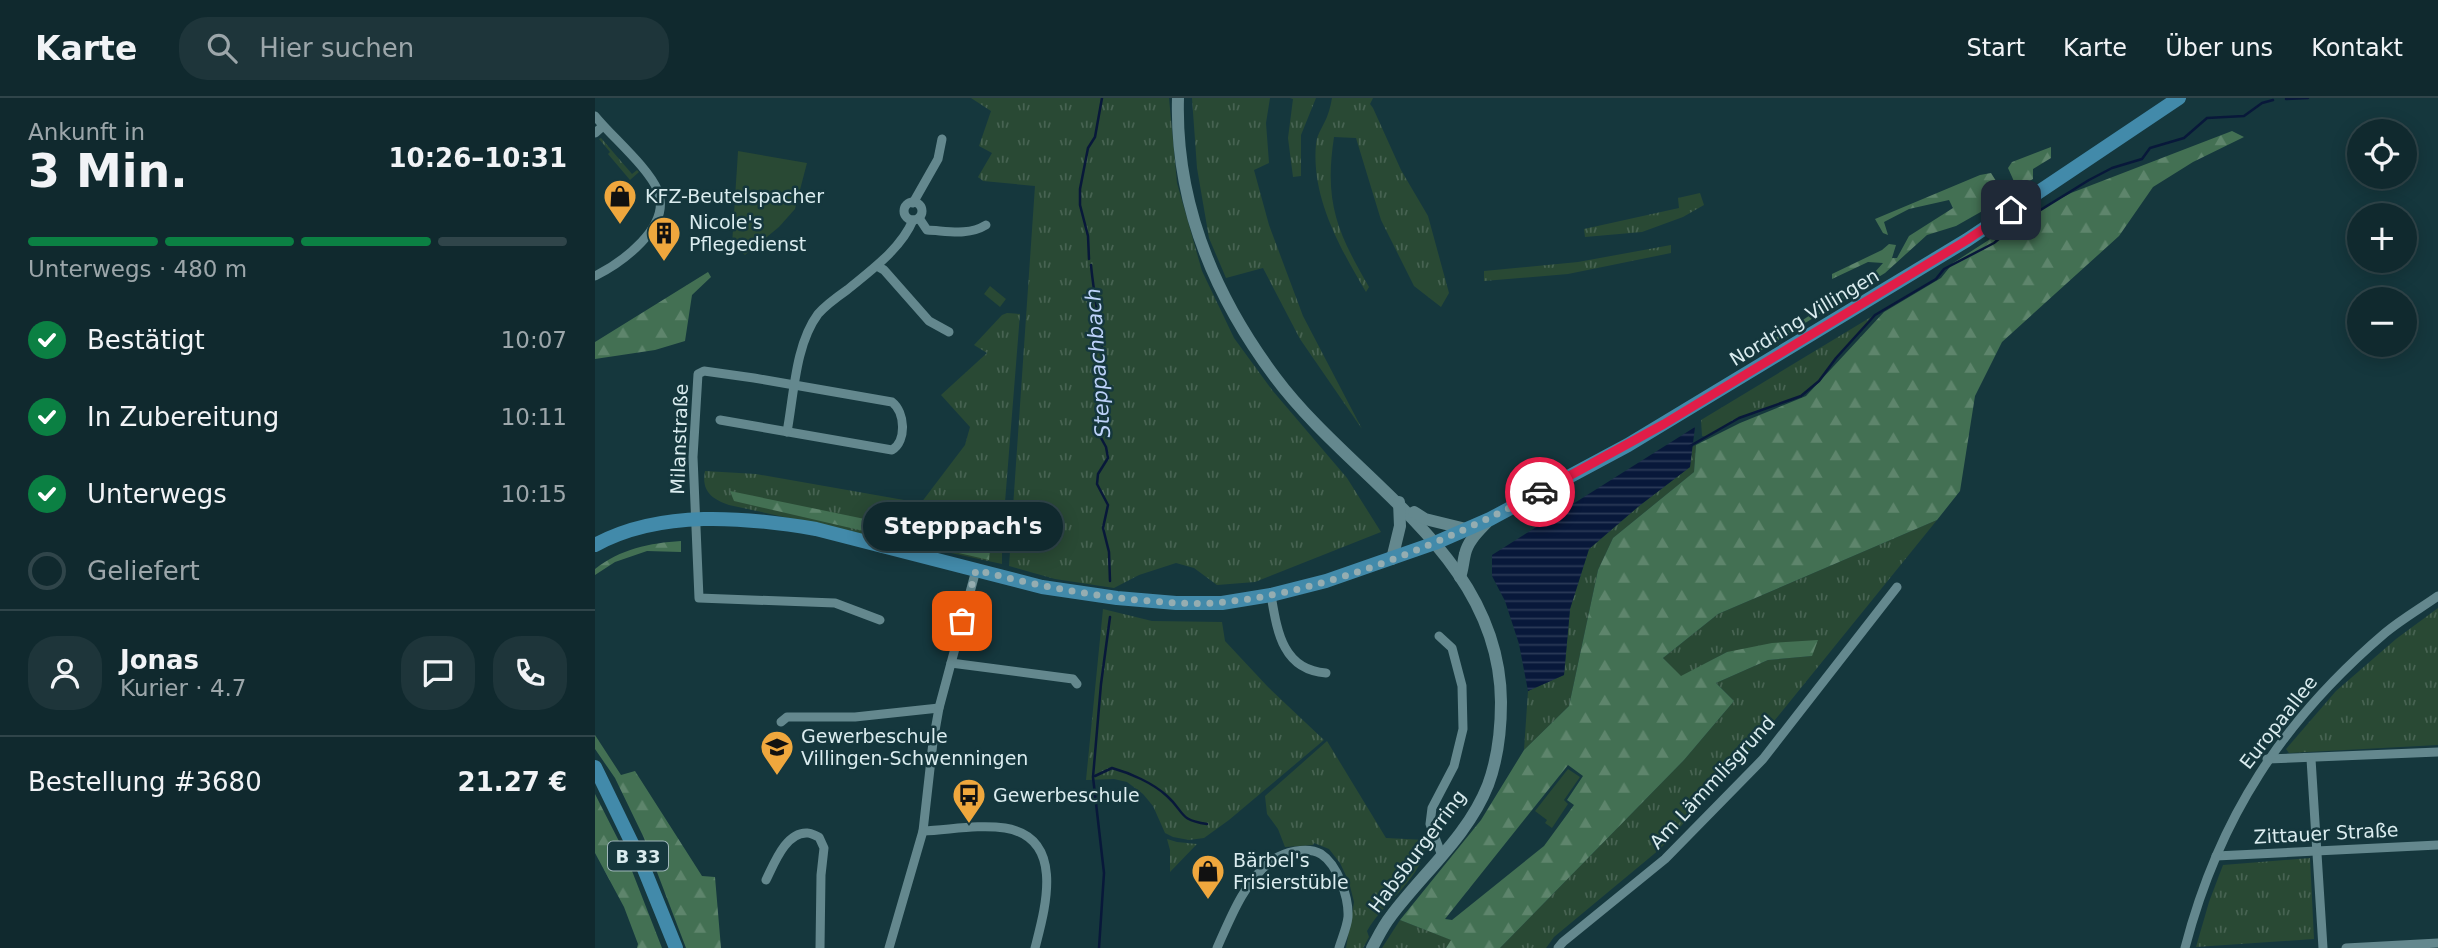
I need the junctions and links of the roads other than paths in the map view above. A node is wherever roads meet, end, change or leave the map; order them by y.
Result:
1 (1178, 98) edge
2 (2179, 98) edge
3 (595, 116) edge
4 (603, 126) junction
5 (595, 133) edge
6 (942, 139) dead end
7 (916, 219) junction
8 (986, 225) dead end
9 (877, 266) junction
10 (595, 276) edge
11 (949, 332) dead end
12 (795, 386) junction
13 (720, 421) dead end
14 (787, 432) junction
15 (1399, 502) junction
16 (694, 519) junction
17 (1489, 519) junction
18 (1466, 529) junction
19 (1435, 543) junction
20 (595, 545) edge
21 (1392, 559) junction
22 (976, 570) junction
23 (1460, 577) junction
24 (1897, 587) dead end
25 (1271, 595) junction
26 (2438, 596) edge
27 (880, 620) dead end
28 (1439, 636) dead end
29 (951, 663) junction
30 (1326, 673) dead end
31 (1077, 684) dead end
32 (939, 708) junction
33 (782, 722) dead end
34 (2438, 752) edge
35 (2267, 759) junction
36 (2311, 759) junction
37 (595, 767) edge
38 (923, 831) junction
39 (2438, 845) edge
40 (2317, 851) junction
41 (1442, 856) junction
42 (2216, 856) junction
43 (766, 880) dead end
44 (2438, 943) edge
45 (676, 948) edge
46 (820, 948) edge
47 (889, 948) edge
48 (1035, 948) edge
49 (1217, 948) edge
50 (1339, 948) edge
51 (1372, 948) edge
52 (1558, 948) edge
53 (2185, 948) edge
54 (2323, 948) edge
55 (2346, 948) edge

1 - 15 street
2 - 17 main road, Nordring Villingen
3 - 4 street
4 - 5 street
4 - 10 street
6 - 7 street
7 - 8 street
7 - 9 street
9 - 11 street
9 - 12 street
12 - 14 street
12 - 14 street, Milanstraße
12 - 16 street, Milanstraße
13 - 14 street, Milanstraße
15 - 18 street
15 - 19 street, Habsburgerring
15 - 21 street
16 - 20 main road, Nordring Villingen
16 - 22 main road, Nordring Villingen
16 - 27 street
17 - 18 main road, Nordring Villingen
17 - 23 street
18 - 19 main road, Nordring Villingen
19 - 21 main road, Nordring Villingen
19 - 23 street, Habsburgerring
21 - 25 main road, Nordring Villingen
22 - 25 main road, Nordring Villingen
22 - 29 street
23 - 41 street, Habsburgerring
24 - 52 street, Am Lämmlisgrund
25 - 30 street
26 - 35 street, Europaallee
28 - 41 street
29 - 31 street
29 - 32 street
32 - 33 street
32 - 38 street
34 - 36 street
35 - 36 street
35 - 42 street, Europaallee
36 - 40 street
37 - 45 main road, B 33
38 - 47 street
38 - 48 street
39 - 40 street, Zittauer Straße
40 - 42 street, Zittauer Straße
40 - 54 street
41 - 51 street, Habsburgerring
42 - 53 street, Europaallee
43 - 46 street
44 - 55 street
49 - 50 street

